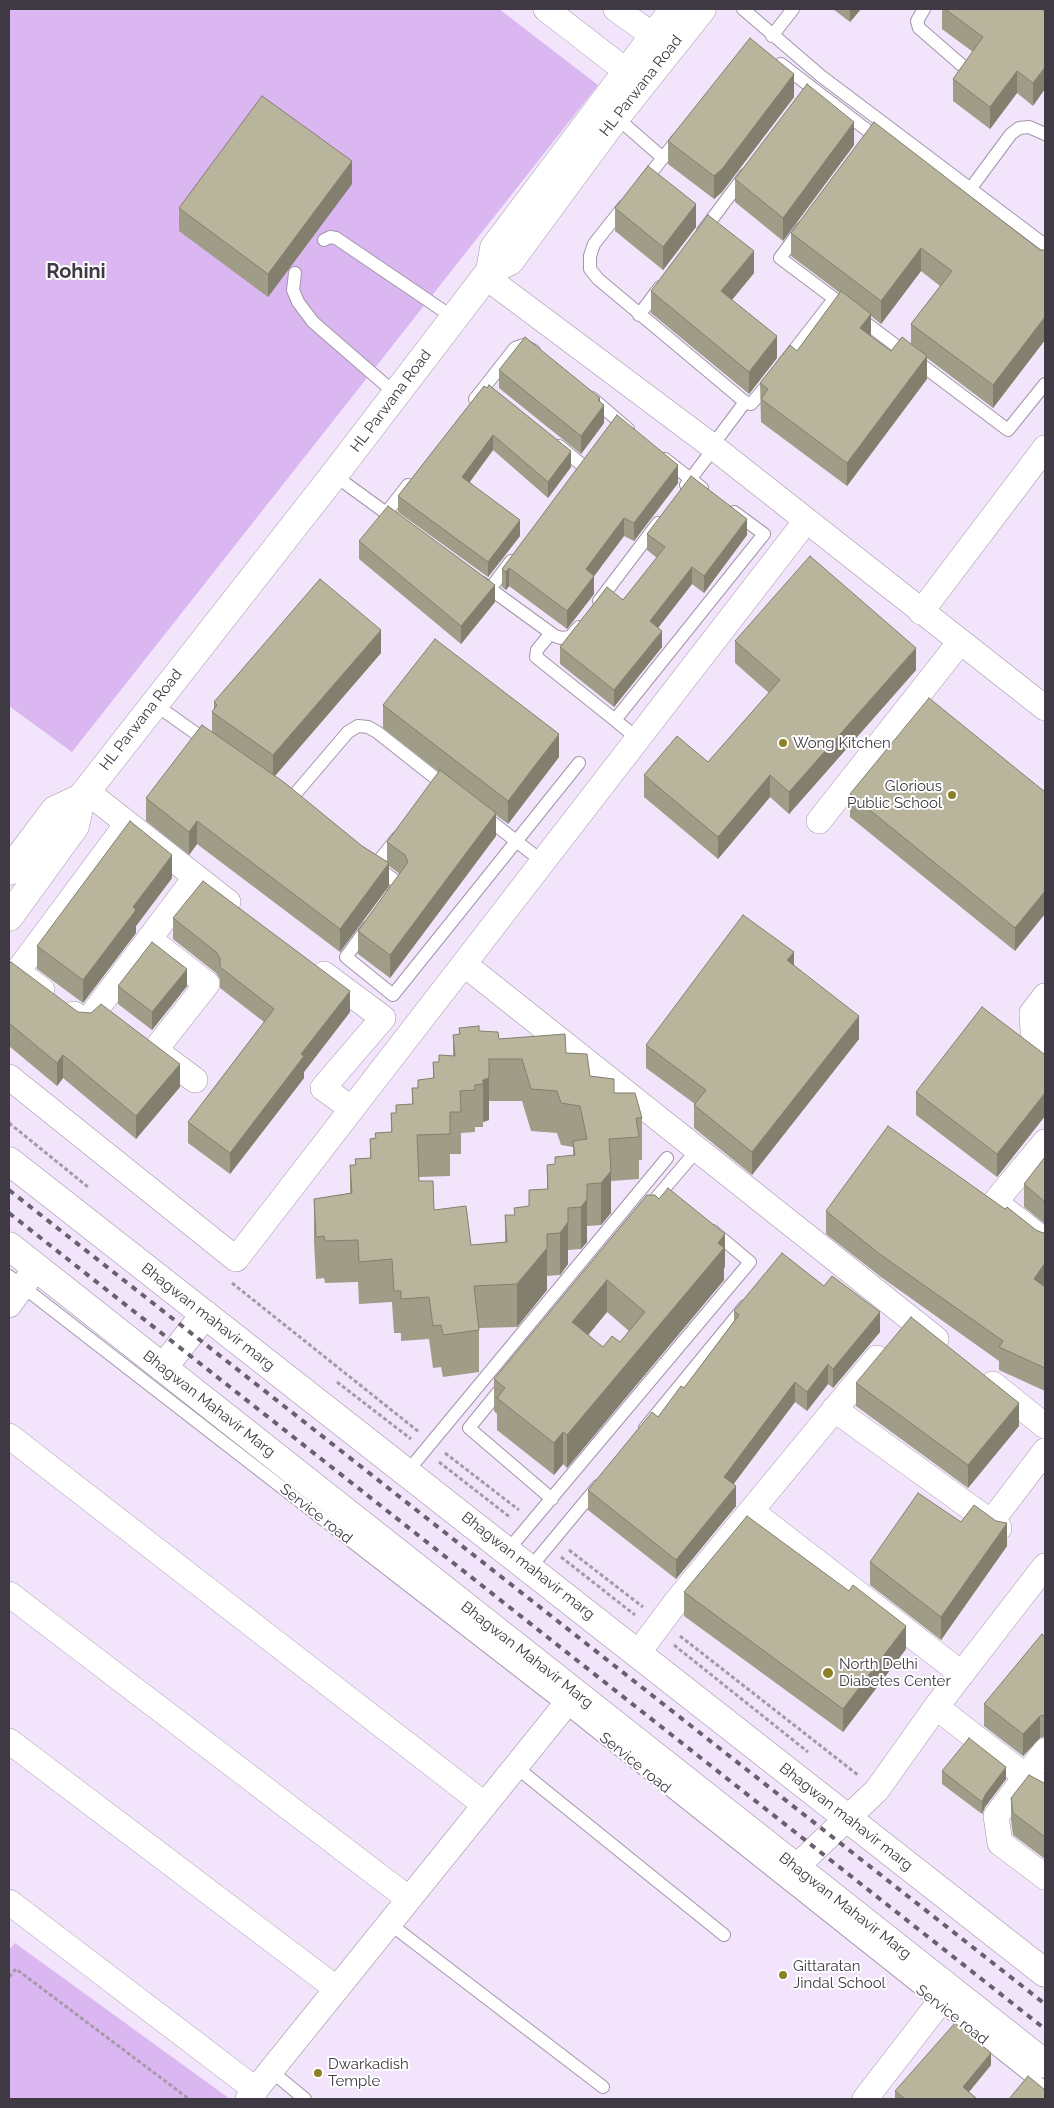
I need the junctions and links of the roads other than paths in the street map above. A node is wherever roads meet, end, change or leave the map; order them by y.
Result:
1 (546, 9) edge
2 (616, 9) edge
3 (674, 9) edge
4 (702, 9) edge
5 (742, 9) edge
6 (793, 9) edge
7 (924, 9) edge
8 (772, 36) junction
9 (662, 42) junction
10 (768, 54) edge
11 (965, 68) edge
12 (635, 76) junction
13 (616, 117) junction
14 (687, 127) edge
15 (1045, 134) edge
16 (887, 146) edge
17 (663, 158) junction
18 (752, 166) edge
19 (971, 188) junction
20 (808, 219) edge
21 (324, 240) dead end
22 (693, 244) edge
23 (1045, 245) edge
24 (294, 273) dead end
25 (488, 274) junction
26 (669, 275) edge
27 (834, 299) junction
28 (639, 314) junction
29 (454, 318) junction
30 (545, 360) edge
31 (1045, 384) edge
32 (581, 389) edge
33 (396, 394) junction
34 (745, 402) junction
35 (466, 410) edge
36 (639, 437) edge
37 (552, 441) edge
38 (713, 447) junction
39 (1045, 448) edge
40 (654, 449) edge
41 (582, 465) edge
42 (417, 474) edge
43 (334, 475) junction
44 (690, 480) junction
45 (679, 495) edge
46 (712, 496) edge
47 (727, 507) edge
48 (667, 510) edge
49 (386, 513) junction
50 (806, 521) junction
51 (402, 525) edge
52 (519, 550) edge
53 (474, 577) edge
54 (490, 589) junction
55 (921, 612) junction
56 (551, 633) junction
57 (960, 642) junction
58 (153, 703) junction
59 (1045, 708) edge
60 (615, 720) junction
61 (638, 739) junction
62 (221, 751) edge
63 (579, 764) dead end
64 (274, 789) edge
65 (455, 793) edge
66 (83, 795) junction
67 (470, 805) edge
68 (819, 821) dead end
69 (127, 824) junction
70 (404, 828) edge
71 (516, 841) junction
72 (359, 856) edge
73 (543, 862) junction
74 (372, 864) junction
75 (9, 871) edge
76 (195, 878) junction
77 (9, 917) edge
78 (250, 918) edge
79 (149, 939) junction
80 (305, 959) edge
81 (464, 964) junction
82 (1045, 996) edge
83 (98, 1007) junction
84 (1045, 1049) edge
85 (155, 1050) junction
86 (9, 1076) edge
87 (195, 1080) dead end
88 (352, 1109) junction
89 (1045, 1142) edge
90 (697, 1150) junction
91 (667, 1158) dead end
92 (9, 1161) edge
93 (972, 1186) edge
94 (995, 1202) junction
95 (699, 1220) edge
96 (638, 1221) edge
97 (1045, 1241) edge
98 (9, 1246) edge
99 (19, 1284) edge
100 (755, 1293) edge
101 (205, 1314) junction
102 (898, 1332) junction
103 (955, 1354) edge
104 (162, 1368) junction
105 (978, 1372) edge
106 (513, 1374) edge
107 (834, 1409) junction
108 (1045, 1426) edge
109 (9, 1436) edge
110 (638, 1437) edge
111 (1045, 1450) edge
112 (407, 1472) junction
113 (606, 1475) edge
114 (552, 1499) junction
115 (751, 1511) junction
116 (508, 1550) junction
117 (1045, 1566) edge
118 (530, 1568) junction
119 (9, 1594) edge
120 (638, 1653) junction
121 (962, 1674) junction
122 (570, 1700) junction
123 (936, 1707) junction
124 (9, 1741) edge
125 (1045, 1751) edge
126 (516, 1767) junction
127 (1024, 1775) junction
128 (1045, 1791) edge
129 (485, 1805) junction
130 (847, 1817) junction
131 (796, 1867) junction
132 (1045, 1877) edge
133 (409, 1899) junction
134 (9, 1902) edge
135 (390, 1924) junction
136 (724, 1935) dead end
137 (1045, 1973) edge
138 (337, 1989) junction
139 (944, 1997) junction
140 (1045, 2064) edge
141 (271, 2071) junction
142 (603, 2087) dead end
143 (1045, 2088) edge
144 (252, 2095) edge
145 (305, 2099) edge
146 (864, 2099) edge

1 - 12 street
2 - 9 street
3 - 9 main road
4 - 9 main road, HL Parwana Road
5 - 8 lane
6 - 8 lane
7 - 11 lane
8 - 19 lane
9 - 12 main road, HL Parwana Road
10 - 16 lane
12 - 13 main road, HL Parwana Road
12 - 25 main road
13 - 17 lane
13 - 25 main road, HL Parwana Road
14 - 17 lane
15 - 19 lane
17 - 28 lane
18 - 22 lane
19 - 23 lane
20 - 27 lane
21 - 29 lane
24 - 33 lane
25 - 29 main road, HL Parwana Road
25 - 38 street
26 - 28 lane
27 - 31 lane
27 - 34 lane
28 - 34 lane
29 - 33 main road, HL Parwana Road
30 - 35 lane
32 - 36 lane
33 - 43 main road, HL Parwana Road
34 - 38 lane
37 - 41 lane
38 - 44 lane
38 - 50 street
39 - 55 street
40 - 44 lane
42 - 49 lane
43 - 49 lane
43 - 58 main road, HL Parwana Road
44 - 45 lane
44 - 46 lane
47 - 60 lane
48 - 56 lane
49 - 51 lane
50 - 55 street
50 - 61 street
52 - 54 lane
53 - 54 lane
54 - 56 lane
55 - 57 street
56 - 60 lane
57 - 59 street
57 - 68 street
58 - 62 lane
58 - 66 main road, HL Parwana Road
60 - 61 lane
61 - 73 street
63 - 71 lane
64 - 65 lane
66 - 69 street
66 - 75 main road, HL Parwana Road
66 - 77 main road, HL Parwana Road
67 - 71 lane
69 - 76 street
69 - 83 street
70 - 74 lane
71 - 73 lane
71 - 74 lane
72 - 74 lane
73 - 81 street
76 - 78 street
76 - 79 street
79 - 83 street
79 - 85 street
80 - 88 street
81 - 88 street
81 - 90 street
82 - 84 street
83 - 85 street
85 - 87 street
86 - 88 street
89 - 94 street
90 - 96 lane
90 - 102 street
91 - 112 lane
92 - 101 main road, Bhagwan mahavir marg
93 - 94 street
94 - 97 street
95 - 114 lane
98 - 99 main road, Bhagwan Mahavir Marg
99 - 104 main road, Bhagwan Mahavir Marg
99 - 122 lane, Service road
100 - 110 lane
101 - 104 main road
101 - 112 main road, Bhagwan mahavir marg
102 - 103 street
102 - 107 street
104 - 122 main road, Bhagwan Mahavir Marg
105 - 108 street
106 - 114 lane
107 - 111 street
107 - 115 street
109 - 129 street
112 - 116 main road, Bhagwan mahavir marg
113 - 118 lane
114 - 116 lane
115 - 120 street
115 - 121 street
116 - 118 main road, Bhagwan mahavir marg
117 - 121 street
118 - 120 main road, Bhagwan mahavir marg
119 - 133 street
120 - 130 main road, Bhagwan mahavir marg
121 - 123 street
122 - 126 street
122 - 131 main road, Bhagwan Mahavir Marg
122 - 139 lane, Service road
123 - 127 street
123 - 130 street
124 - 138 street
125 - 127 street
126 - 129 street
126 - 136 lane
127 - 128 street
127 - 132 street
129 - 133 street
130 - 131 street
130 - 137 main road, Bhagwan mahavir marg
131 - 139 main road, Bhagwan Mahavir Marg
133 - 135 street
134 - 144 street
135 - 138 street
135 - 142 lane
138 - 141 street
139 - 140 main road, Bhagwan Mahavir Marg
139 - 143 lane, Service road
139 - 146 street
141 - 144 street
141 - 145 lane

